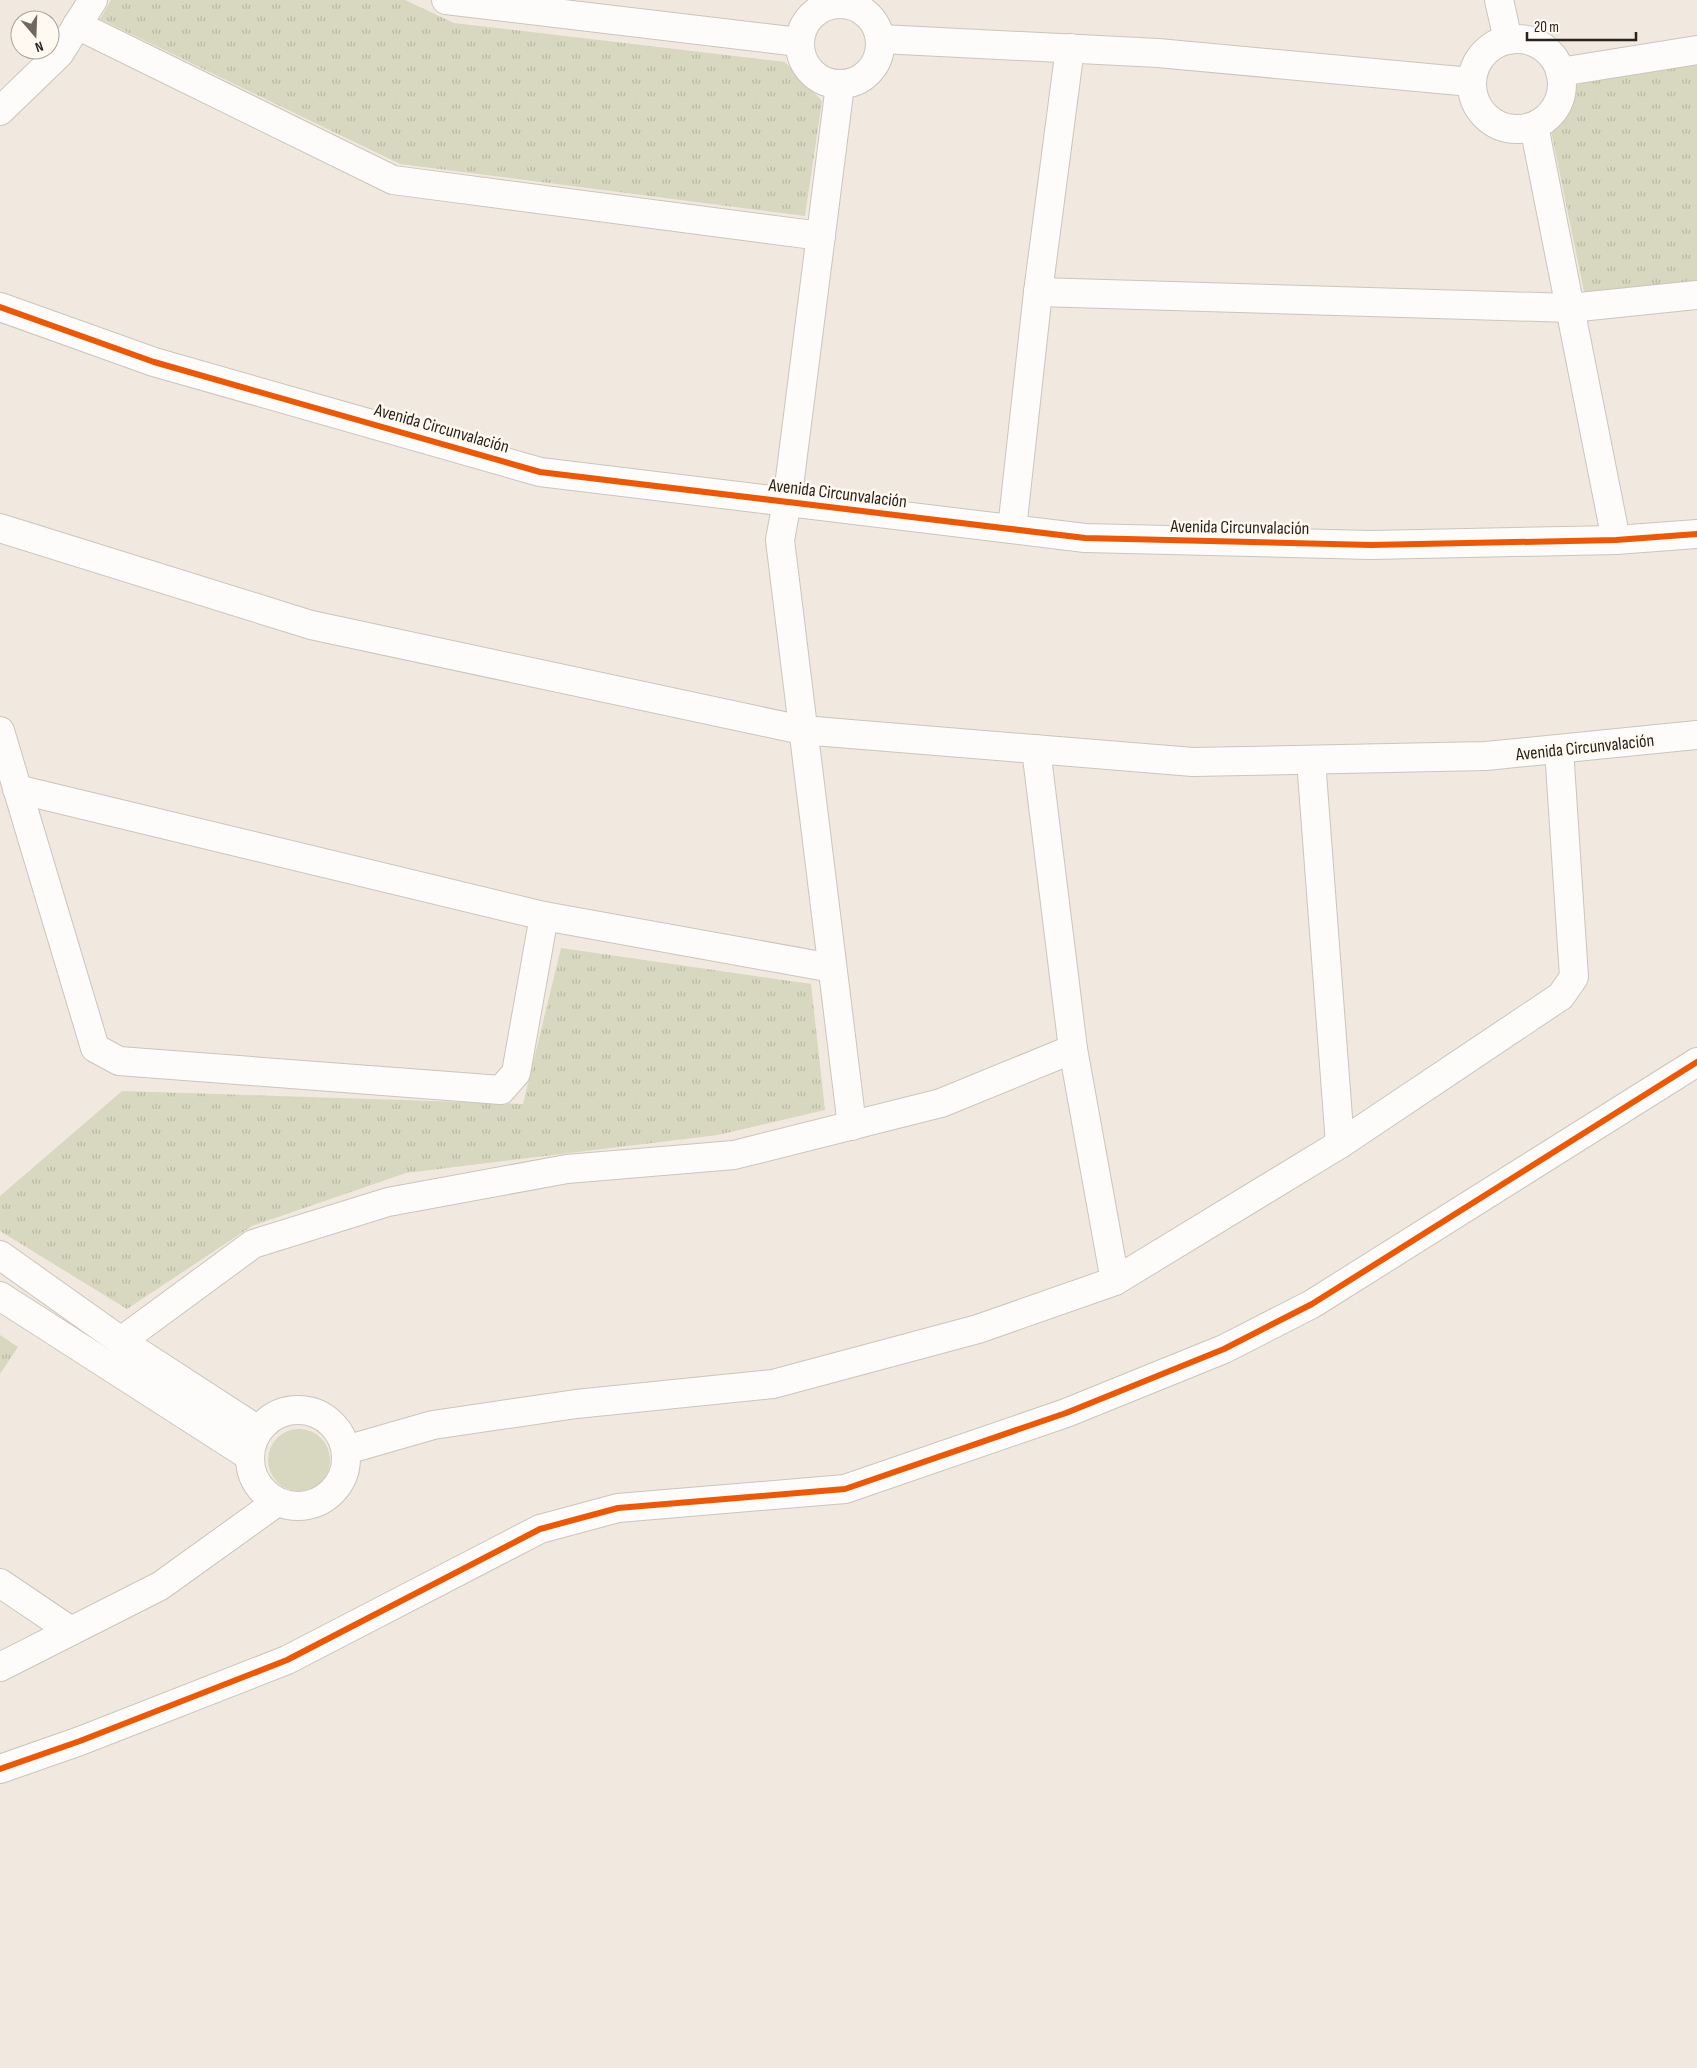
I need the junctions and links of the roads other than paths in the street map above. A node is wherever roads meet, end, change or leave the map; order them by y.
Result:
1 (92, 0) edge
2 (446, 0) edge
3 (1499, 0) edge
4 (843, 1) edge
5 (77, 25) junction
6 (881, 39) junction
7 (1508, 40) junction
8 (799, 42) junction
9 (1070, 48) junction
10 (1697, 50) edge
11 (1560, 72) junction
12 (1471, 82) junction
13 (840, 85) junction
14 (0, 111) edge
15 (1534, 126) junction
16 (821, 236) junction
17 (1038, 292) junction
18 (1697, 295) edge
19 (0, 307) edge
20 (1570, 308) junction
21 (787, 502) junction
22 (0, 528) edge
23 (1012, 529) junction
24 (1697, 534) edge
25 (1616, 540) junction
26 (802, 730) junction
27 (0, 731) edge
28 (1697, 735) edge
29 (1036, 749) junction
30 (1559, 749) junction
31 (1311, 760) junction
32 (17, 789) junction
33 (544, 916) junction
34 (832, 968) junction
35 (1073, 1050) junction
36 (1697, 1062) edge
37 (852, 1126) junction
38 (1340, 1144) junction
39 (0, 1255) edge
40 (1115, 1281) junction
41 (0, 1296) edge
42 (121, 1341) junction
43 (258, 1430) junction
44 (346, 1450) junction
45 (249, 1456) junction
46 (277, 1502) junction
47 (0, 1584) edge
48 (71, 1632) junction
49 (0, 1667) edge
50 (0, 1769) edge

1 - 5 street
2 - 8 street
3 - 7 street
4 - 6 street
4 - 8 street
5 - 14 street
5 - 16 street
6 - 9 street
6 - 13 street
7 - 11 street
7 - 12 street
8 - 13 street
9 - 12 street
9 - 17 street
10 - 11 street
11 - 15 street
12 - 15 street
13 - 16 street
15 - 20 street
16 - 21 street
17 - 20 street
17 - 23 street
18 - 20 street
19 - 21 street, Avenida Circunvalación
20 - 25 street
21 - 23 street, Avenida Circunvalación
21 - 26 street
22 - 26 street, Avenida Circunvalación
23 - 25 street, Avenida Circunvalación
24 - 25 street, Avenida Circunvalación
26 - 29 street, Avenida Circunvalación
26 - 34 street
27 - 32 street
28 - 30 street, Avenida Circunvalación
29 - 31 street, Avenida Circunvalación
29 - 35 street
30 - 31 street, Avenida Circunvalación
30 - 38 street
31 - 38 street
32 - 33 street
32 - 33 street
33 - 34 street
34 - 37 street
35 - 37 street
35 - 40 street
36 - 50 street
37 - 42 street
38 - 40 street
39 - 42 street
40 - 44 street
41 - 45 street
42 - 43 street
43 - 44 street
43 - 45 street
44 - 46 street
45 - 46 street
46 - 48 street
47 - 48 street
48 - 49 street

